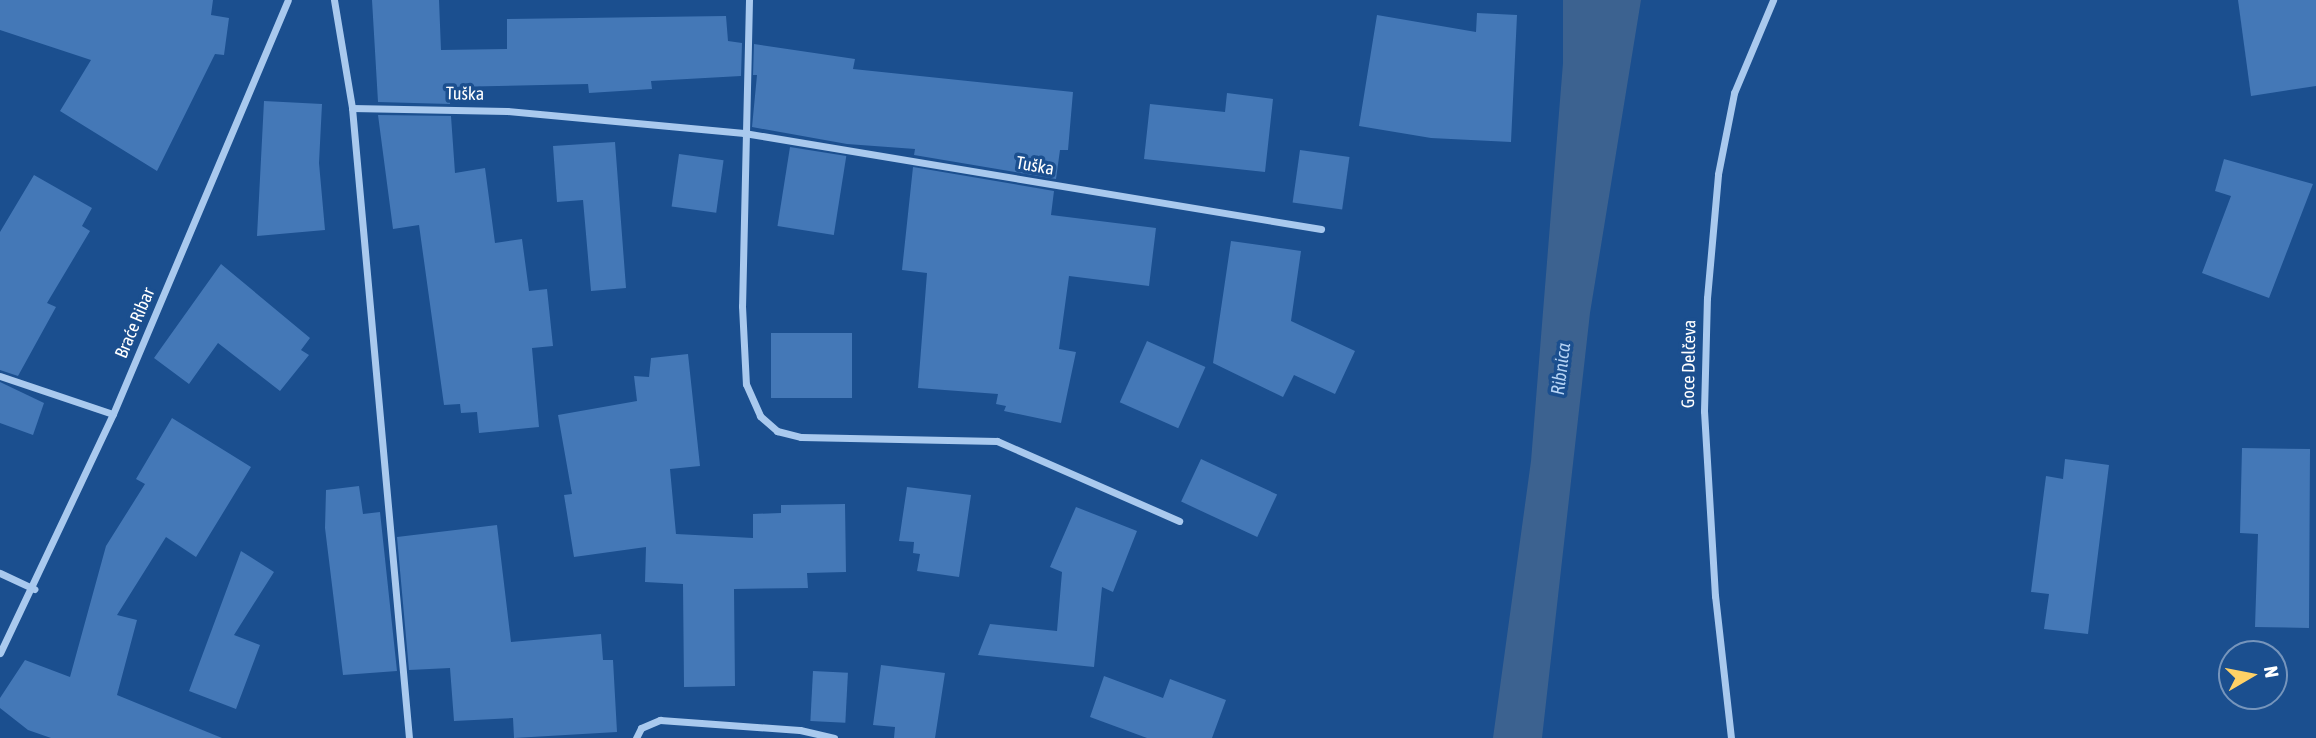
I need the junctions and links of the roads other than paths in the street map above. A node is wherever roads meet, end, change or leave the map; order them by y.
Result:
1 (288, 0) edge
2 (334, 0) edge
3 (749, 0) edge
4 (1773, 0) edge
5 (352, 108) junction
6 (744, 133) junction
7 (1321, 229) dead end
8 (0, 376) edge
9 (113, 414) junction
10 (1179, 521) dead end
11 (0, 573) edge
12 (34, 589) junction
13 (0, 653) edge
14 (409, 738) edge
15 (636, 738) edge
16 (834, 738) edge
17 (1731, 738) edge

1 - 9 street, Braće Ribar
2 - 5 street
3 - 6 street
4 - 17 street, Goce Delčeva
5 - 6 street, Tuška
5 - 14 street
6 - 7 street, Tuška
6 - 10 street
8 - 9 street
9 - 12 street, Braće Ribar
11 - 12 street
12 - 13 street, Braće Ribar
15 - 16 street

